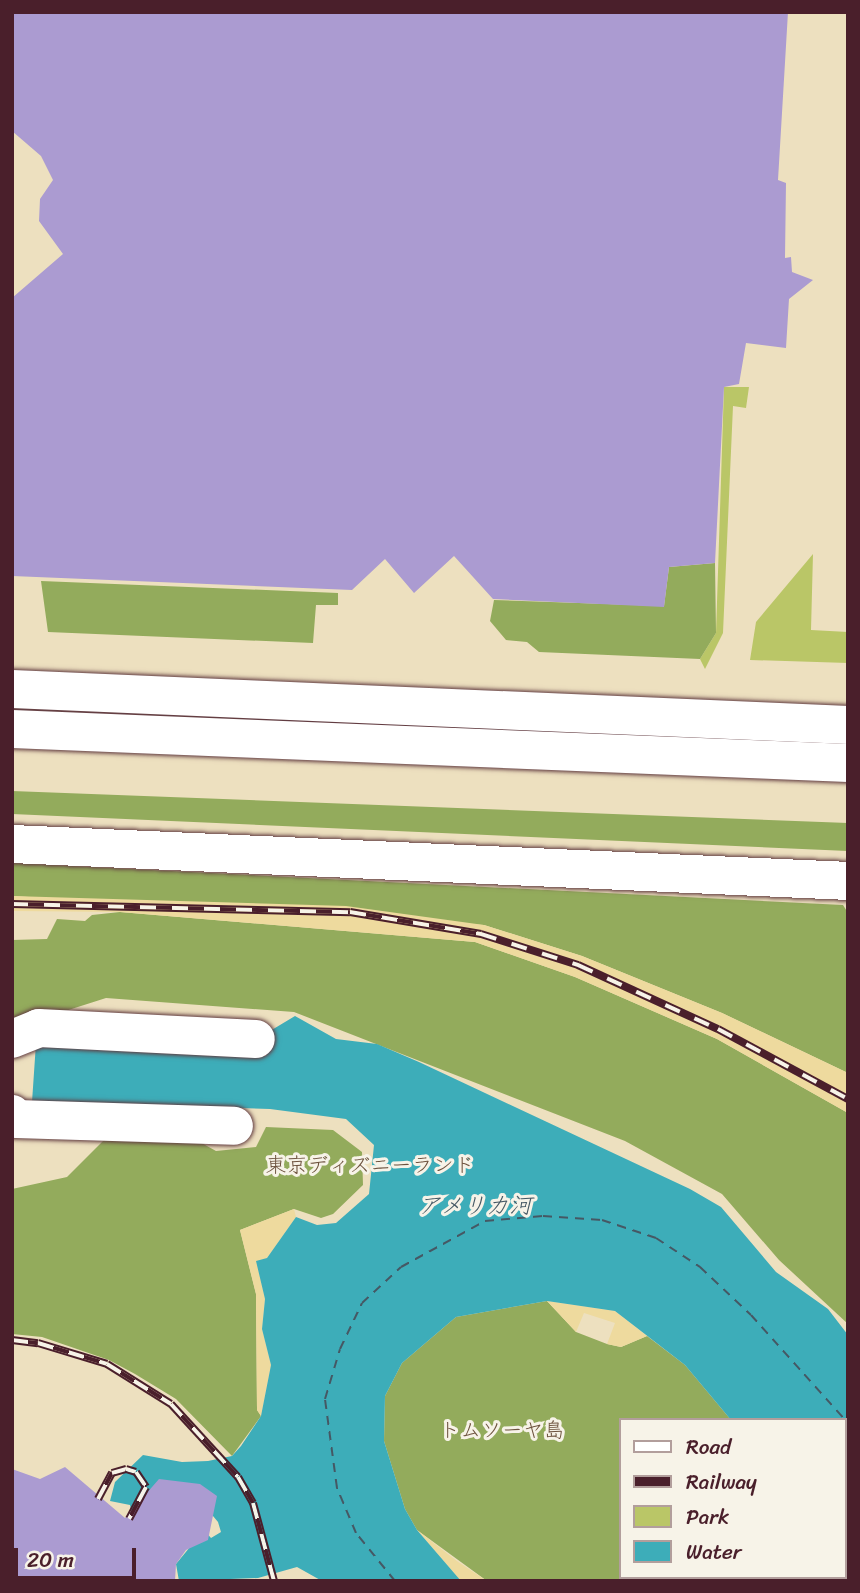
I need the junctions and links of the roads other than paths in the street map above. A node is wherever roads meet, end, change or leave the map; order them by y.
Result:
1 (12, 690) edge
2 (848, 724) edge
3 (12, 729) edge
4 (848, 763) edge
5 (12, 845) edge
6 (848, 881) edge
7 (12, 1039) edge
8 (256, 1039) dead end
9 (12, 1114) edge
10 (234, 1126) dead end

1 - 2 street
3 - 4 street
5 - 6 street
7 - 8 street
9 - 10 street

